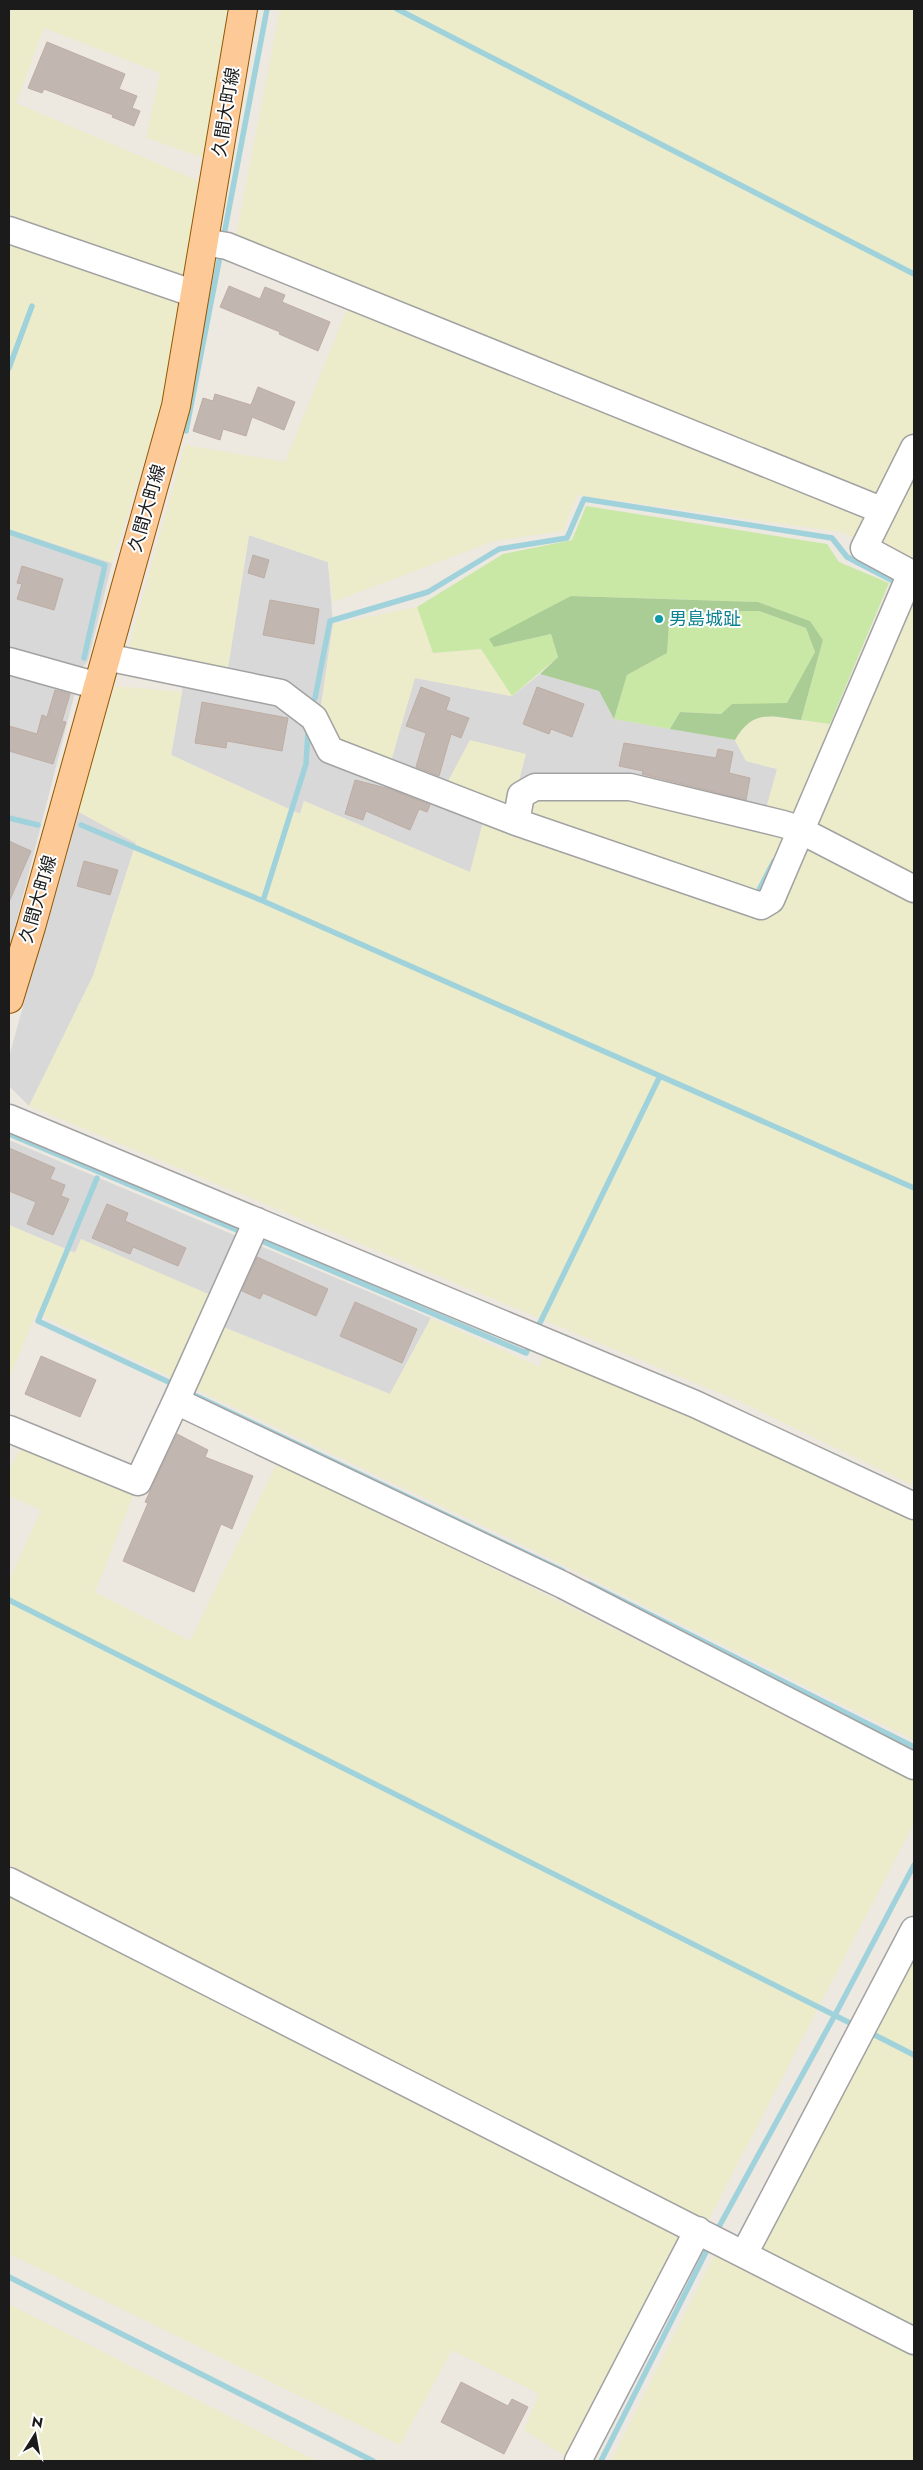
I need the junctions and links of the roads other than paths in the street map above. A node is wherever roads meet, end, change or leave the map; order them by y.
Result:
1 (243, 9) edge
2 (9, 230) edge
3 (215, 244) junction
4 (196, 294) junction
5 (914, 448) edge
6 (881, 510) junction
7 (912, 574) edge
8 (106, 657) junction
9 (9, 661) edge
10 (98, 686) junction
11 (516, 822) junction
12 (794, 827) junction
13 (914, 889) edge
14 (9, 998) edge
15 (9, 1118) edge
16 (252, 1231) junction
17 (179, 1392) junction
18 (9, 1429) edge
19 (914, 1506) edge
20 (914, 1766) edge
21 (9, 1881) edge
22 (914, 1930) edge
23 (708, 2235) junction
24 (744, 2254) junction
25 (914, 2341) edge
26 (578, 2461) edge

1 - 3 main road, 久間大町線
2 - 4 street
3 - 4 main road, 久間大町線
3 - 6 street
4 - 8 main road, 久間大町線
5 - 6 street
6 - 7 street
7 - 12 street
8 - 10 main road, 久間大町線
8 - 11 street
9 - 10 street
10 - 14 main road, 久間大町線
11 - 12 street
11 - 12 street
12 - 13 street
15 - 16 street
16 - 17 street
16 - 19 street
17 - 18 street
17 - 20 street
21 - 23 street
22 - 24 street
23 - 24 street
23 - 26 street
24 - 25 street

